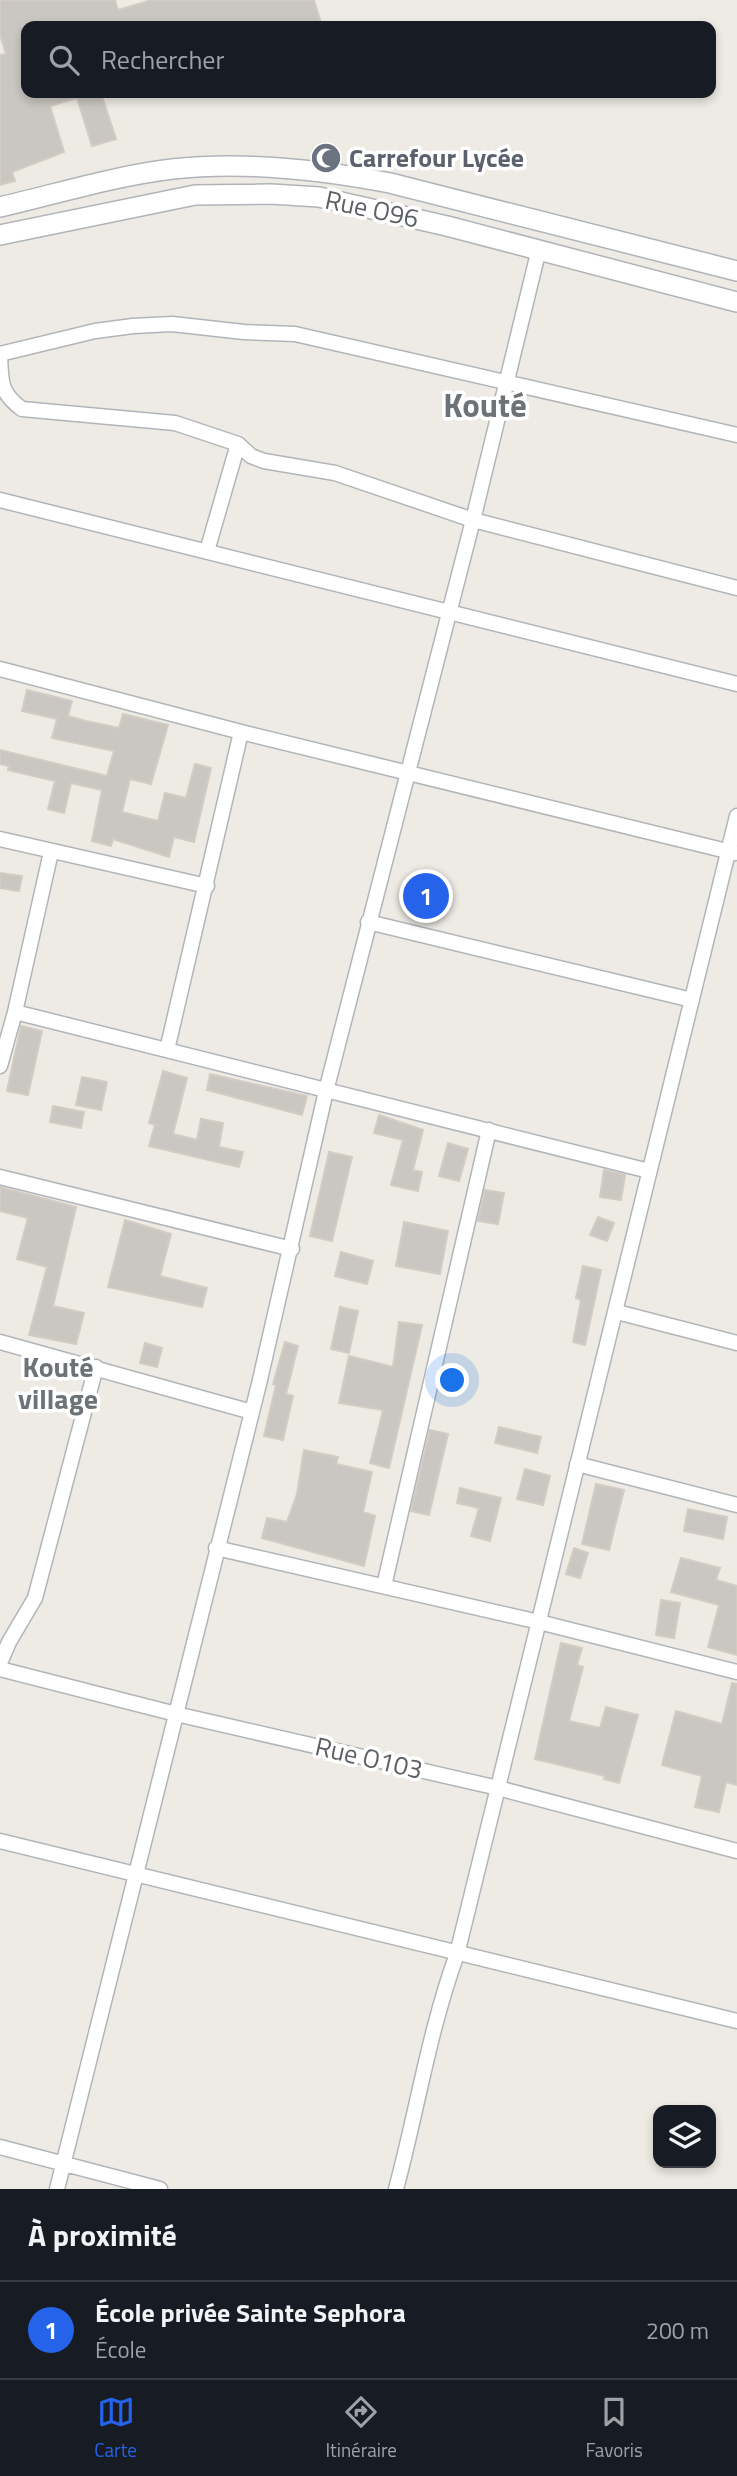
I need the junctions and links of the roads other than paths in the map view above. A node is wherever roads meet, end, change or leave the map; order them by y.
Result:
1 (0, 207) edge
2 (0, 235) edge
3 (539, 249) junction
4 (737, 271) edge
5 (737, 302) edge
6 (0, 354) edge
7 (508, 382) junction
8 (737, 435) edge
9 (238, 444) junction
10 (0, 500) edge
11 (473, 520) junction
12 (207, 551) junction
13 (737, 588) edge
14 (449, 613) junction
15 (0, 669) edge
16 (737, 684) edge
17 (241, 732) junction
18 (407, 772) junction
19 (737, 816) edge
20 (0, 839) edge
21 (51, 852) junction
22 (733, 852) edge
23 (207, 886) junction
24 (368, 922) junction
25 (692, 1000) junction
26 (15, 1012) junction
27 (167, 1050) junction
28 (0, 1066) edge
29 (326, 1091) junction
30 (489, 1130) junction
31 (649, 1171) junction
32 (0, 1177) edge
33 (292, 1249) junction
34 (617, 1312) junction
35 (0, 1342) edge
36 (737, 1343) edge
37 (96, 1367) junction
38 (252, 1412) junction
39 (578, 1464) junction
40 (737, 1505) edge
41 (216, 1548) junction
42 (384, 1586) junction
43 (539, 1622) junction
44 (0, 1666) edge
45 (737, 1672) edge
46 (176, 1714) junction
47 (498, 1788) junction
48 (0, 1841) edge
49 (737, 1852) edge
50 (137, 1873) junction
51 (457, 1954) junction
52 (737, 2021) edge
53 (0, 2147) edge
54 (63, 2165) junction
55 (57, 2189) edge
56 (160, 2189) edge
57 (396, 2189) edge

1 - 4 main road, Rue O96
2 - 3 main road, Rue O96
3 - 5 main road, Rue O96
3 - 7 street
6 - 7 street
6 - 9 street
7 - 8 street
7 - 11 street
9 - 11 street
9 - 12 street
10 - 12 street
11 - 13 street
11 - 14 street
12 - 14 street
14 - 16 street
14 - 18 street
15 - 17 street
17 - 18 street
17 - 23 street
18 - 22 street
18 - 24 street
19 - 22 street
20 - 21 street
21 - 23 street
21 - 26 street
22 - 25 street
23 - 27 street
24 - 25 street
24 - 29 street
25 - 31 street
26 - 27 street
26 - 28 street
27 - 29 street
29 - 30 street
29 - 33 street
30 - 31 street
30 - 42 street
31 - 34 street
32 - 33 street
33 - 38 street
34 - 36 street
34 - 39 street
35 - 37 street
37 - 38 street
37 - 44 street
38 - 41 street
39 - 40 street
39 - 43 street
41 - 42 street
41 - 46 street
42 - 43 street
43 - 45 street
43 - 47 street
44 - 46 street, Rue O103
46 - 47 street, Rue O103
46 - 50 street
47 - 49 street, Rue O103
47 - 51 street
48 - 50 street
50 - 51 street
50 - 54 street
51 - 52 street
51 - 57 street
53 - 54 street
54 - 55 street
54 - 56 street

